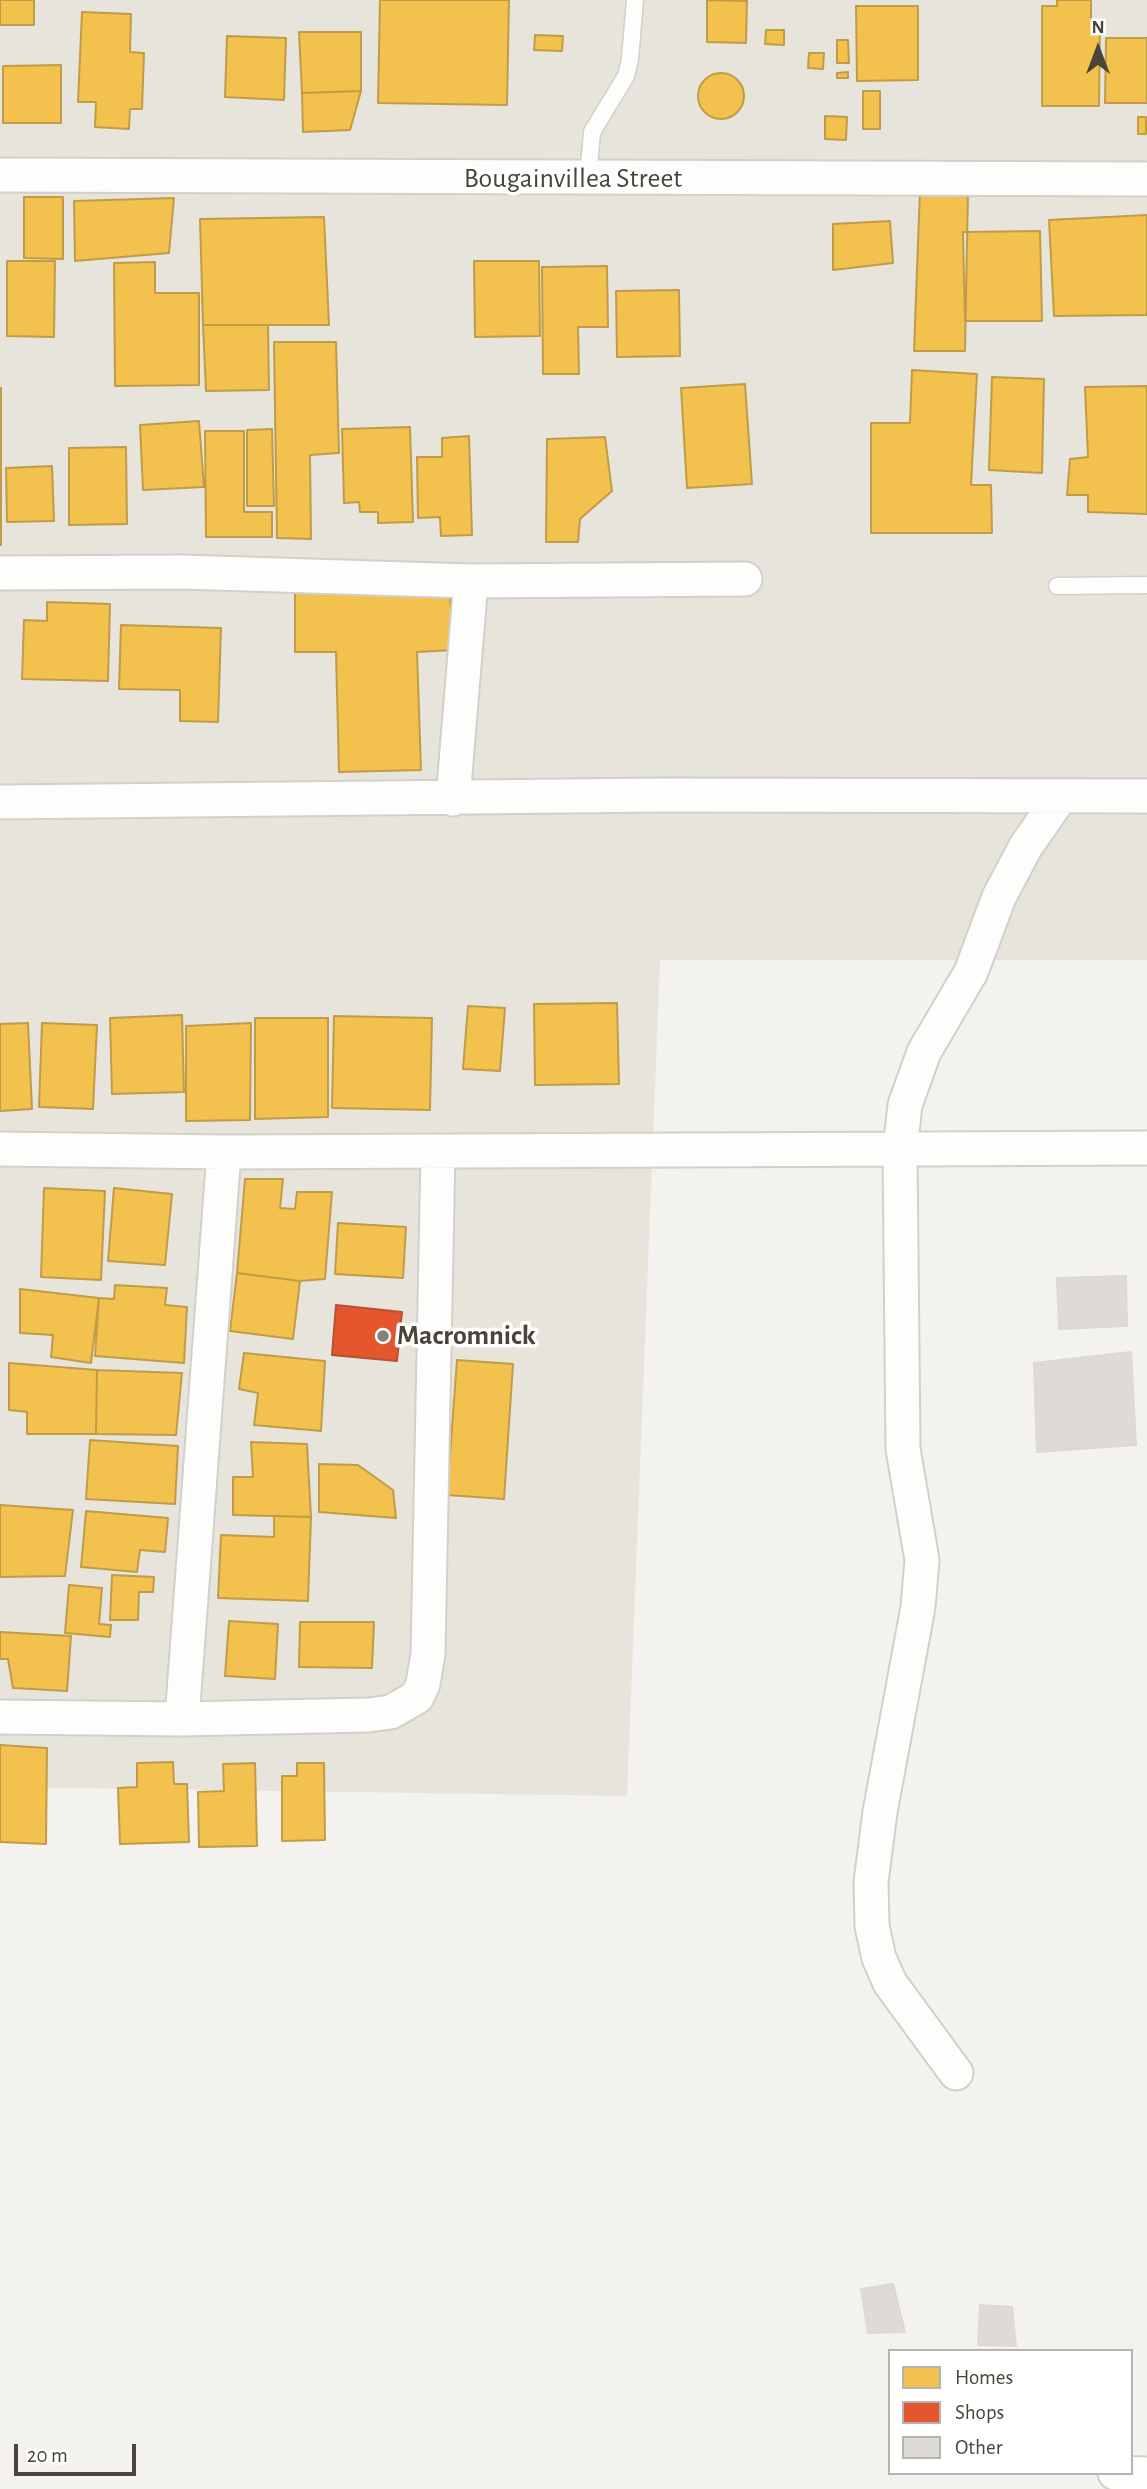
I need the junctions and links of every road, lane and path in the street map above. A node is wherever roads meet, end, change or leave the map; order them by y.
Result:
1 (635, 0) edge
2 (0, 175) edge
3 (588, 179) junction
4 (1147, 179) edge
5 (0, 573) edge
6 (746, 579) dead end
7 (471, 581) junction
8 (1147, 585) edge
9 (1056, 586) dead end
10 (1061, 796) junction
11 (1147, 796) edge
12 (453, 799) junction
13 (0, 802) edge
14 (1147, 1148) edge
15 (0, 1149) edge
16 (900, 1150) junction
17 (438, 1151) junction
18 (224, 1152) junction
19 (0, 1717) edge
20 (182, 1719) junction
21 (956, 2073) dead end

1 - 3 lane
2 - 3 street, Bougainvillea Street
3 - 4 street, Bougainvillea Street
5 - 7 street
6 - 7 street
7 - 12 street
8 - 9 lane
10 - 11 street
10 - 12 street
10 - 16 street
12 - 13 street
14 - 16 street
15 - 18 street
16 - 17 street
16 - 21 street
17 - 18 street
17 - 20 street
18 - 20 street
19 - 20 street

